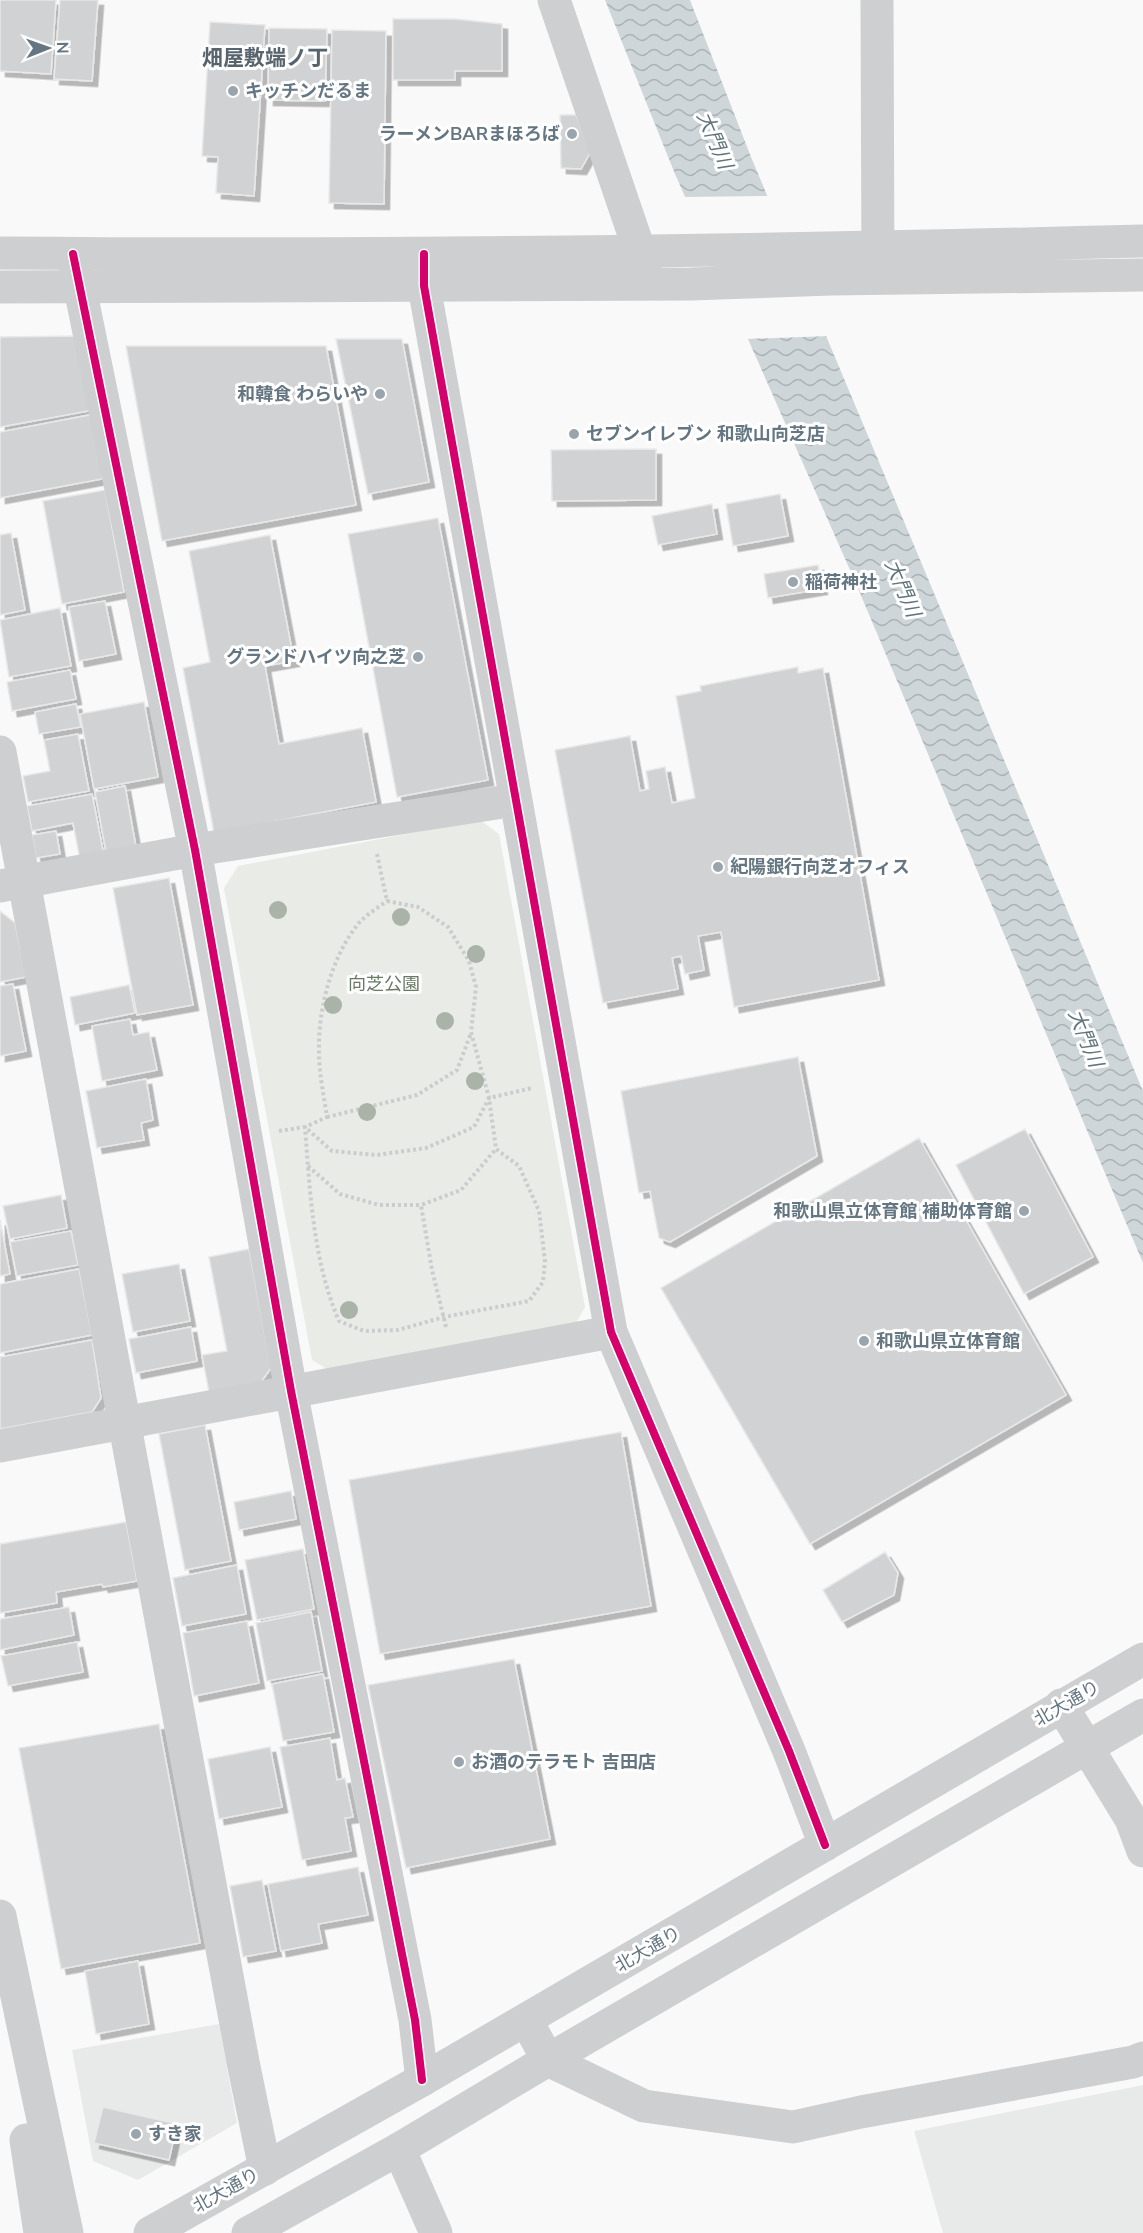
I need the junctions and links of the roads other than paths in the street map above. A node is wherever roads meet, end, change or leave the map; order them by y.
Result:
1 (554, 0) edge
2 (877, 0) edge
3 (1143, 241) edge
4 (640, 252) junction
5 (0, 254) edge
6 (73, 254) junction
7 (878, 263) junction
8 (424, 270) junction
9 (1143, 275) edge
10 (649, 284) junction
11 (79, 286) junction
12 (0, 287) edge
13 (0, 752) edge
14 (515, 800) junction
15 (195, 850) junction
16 (12, 884) edge
17 (611, 1332) junction
18 (291, 1391) junction
19 (125, 1422) junction
20 (0, 1446) edge
21 (1143, 1659) edge
22 (1061, 1705) junction
23 (1143, 1715) edge
24 (1087, 1747) junction
25 (825, 1845) junction
26 (1143, 1851) edge
27 (0, 1916) edge
28 (0, 1972) edge
29 (526, 2020) junction
30 (1143, 2058) edge
31 (548, 2060) junction
32 (422, 2080) junction
33 (399, 2150) junction
34 (265, 2169) junction
35 (40, 2233) edge
36 (67, 2233) edge
37 (150, 2233) edge
38 (248, 2233) edge
39 (436, 2233) edge

1 - 4 street
2 - 7 street
3 - 7 street
4 - 7 street
4 - 8 street
4 - 10 street
5 - 6 street
6 - 8 street
6 - 11 street
7 - 9 street
7 - 10 street
8 - 10 street
8 - 11 street
8 - 14 street
11 - 12 street
11 - 15 street
13 - 16 street
14 - 15 street
14 - 17 street
15 - 16 street
15 - 18 street
16 - 19 street
17 - 18 street
17 - 25 street
18 - 19 street
18 - 32 street
19 - 20 street
19 - 34 street
21 - 22 street, 北大通り
22 - 24 street
22 - 25 street, 北大通り
23 - 24 street
24 - 26 street
24 - 31 street
25 - 29 street, 北大通り
27 - 36 street
28 - 35 street
29 - 31 street
29 - 32 street, 北大通り
30 - 31 street
31 - 33 street
32 - 34 street, 北大通り
33 - 38 street
33 - 39 street
34 - 37 street, 北大通り

